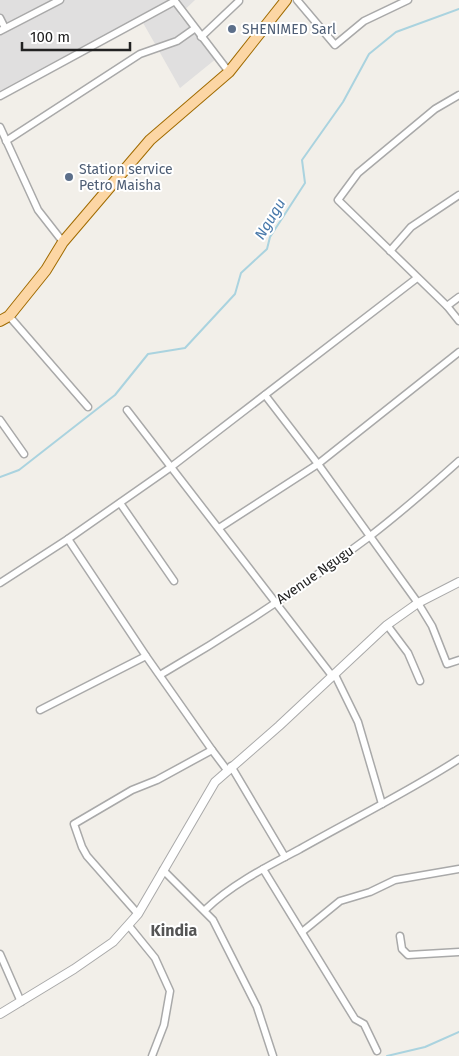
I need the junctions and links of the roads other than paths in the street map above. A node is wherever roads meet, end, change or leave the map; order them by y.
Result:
1 (60, 0) edge
2 (174, 0) edge
3 (286, 0) edge
4 (296, 0) edge
5 (408, 0) edge
6 (240, 2) dead end
7 (0, 18) edge
8 (194, 29) junction
9 (2, 30) edge
10 (201, 37) junction
11 (229, 72) junction
12 (459, 95) edge
13 (0, 96) edge
14 (0, 127) edge
15 (6, 141) junction
16 (459, 195) edge
17 (63, 242) junction
18 (390, 251) junction
19 (417, 278) junction
20 (459, 297) edge
21 (447, 306) junction
22 (4, 318) edge
23 (459, 321) edge
24 (459, 352) edge
25 (265, 395) junction
26 (88, 407) dead end
27 (127, 410) dead end
28 (0, 420) edge
29 (24, 454) dead end
30 (459, 461) edge
31 (318, 464) junction
32 (171, 467) junction
33 (120, 503) junction
34 (219, 528) junction
35 (370, 536) junction
36 (68, 539) junction
37 (174, 581) dead end
38 (459, 582) edge
39 (0, 583) edge
40 (418, 603) junction
41 (275, 604) junction
42 (387, 625) junction
43 (146, 656) junction
44 (459, 660) edge
45 (160, 675) junction
46 (334, 676) junction
47 (420, 682) dead end
48 (40, 710) dead end
49 (212, 750) junction
50 (459, 759) edge
51 (229, 768) junction
52 (382, 804) junction
53 (285, 857) junction
54 (263, 869) junction
55 (459, 869) edge
56 (163, 870) junction
57 (205, 910) junction
58 (138, 914) junction
59 (129, 926) junction
60 (302, 932) junction
61 (400, 936) dead end
62 (459, 952) edge
63 (0, 954) edge
64 (21, 1002) junction
65 (0, 1014) edge
66 (377, 1051) dead end
67 (152, 1056) edge
68 (273, 1056) edge

1 - 9 street
2 - 8 street
2 - 13 street
3 - 11 main road
4 - 5 street
6 - 10 street
7 - 9 street
8 - 10 street
8 - 15 street
10 - 11 street
11 - 17 main road
12 - 18 street
14 - 15 street
15 - 17 street
16 - 18 street
17 - 22 main road
18 - 19 street
19 - 21 street
19 - 25 street
20 - 21 street
21 - 23 street
22 - 26 street
24 - 31 street
25 - 31 street
25 - 32 street
27 - 32 street
28 - 29 street
30 - 35 street, Avenue Ngugu
31 - 34 street
31 - 35 street
32 - 33 street
32 - 34 street
33 - 36 street
33 - 37 street
34 - 41 street
35 - 40 street
35 - 41 street, Avenue Ngugu
36 - 39 street
36 - 43 street
38 - 40 street
40 - 42 street
40 - 44 street
41 - 45 street, Avenue Ngugu
41 - 46 street
42 - 46 street
42 - 47 street
43 - 45 street
43 - 48 street
45 - 49 street
46 - 51 street
46 - 52 street
49 - 51 street
49 - 58 street
50 - 52 street
51 - 53 street
51 - 56 street
52 - 53 street
53 - 54 street
54 - 57 street
54 - 60 street
55 - 60 street
56 - 57 street
56 - 58 street
57 - 68 street
58 - 59 street
59 - 64 street
59 - 67 street
60 - 66 street
61 - 62 street
63 - 64 street
64 - 65 street

